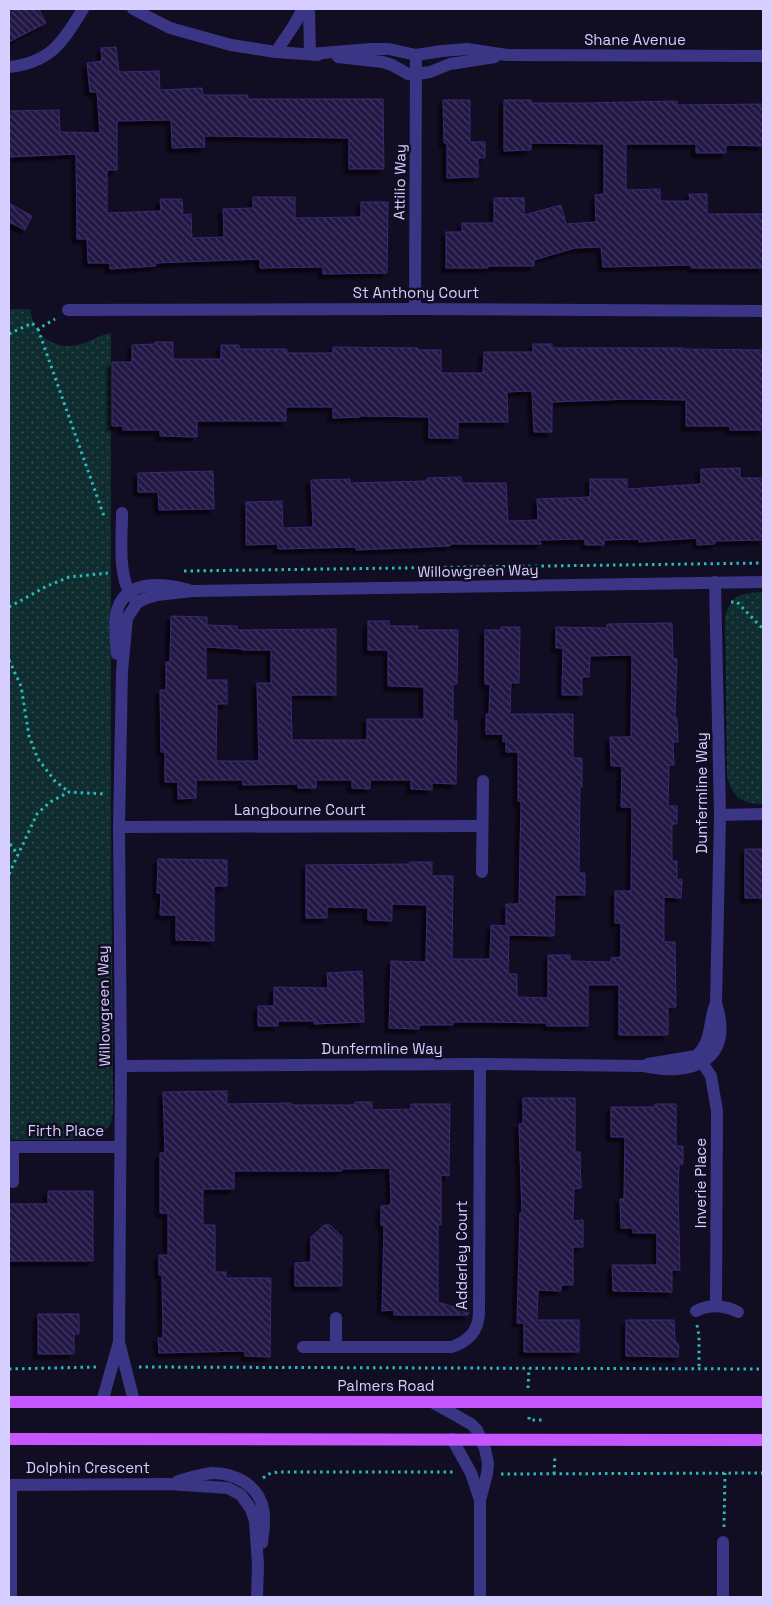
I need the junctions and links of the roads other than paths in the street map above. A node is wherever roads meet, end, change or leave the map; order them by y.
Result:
1 (83, 9) edge
2 (134, 9) edge
3 (303, 9) edge
4 (309, 9) edge
5 (276, 52) junction
6 (310, 54) junction
7 (416, 55) junction
8 (507, 55) junction
9 (763, 56) edge
10 (9, 67) edge
11 (417, 74) junction
12 (415, 309) junction
13 (68, 310) road end
14 (763, 311) edge
15 (122, 513) dead end
16 (715, 582) junction
17 (763, 582) edge
18 (133, 598) junction
19 (483, 781) dead end
20 (763, 814) edge
21 (720, 815) junction
22 (482, 826) junction
23 (119, 827) junction
24 (482, 872) dead end
25 (700, 1059) junction
26 (480, 1064) junction
27 (121, 1066) junction
28 (119, 1147) junction
29 (10, 1148) edge
30 (13, 1182) dead end
31 (716, 1305) junction
32 (738, 1312) dead end
33 (696, 1317) road end
34 (336, 1318) dead end
35 (119, 1342) junction
36 (303, 1347) dead end
37 (336, 1347) junction
38 (134, 1401) junction
39 (9, 1402) edge
40 (102, 1402) junction
41 (432, 1402) junction
42 (763, 1402) edge
43 (9, 1439) edge
44 (452, 1439) junction
45 (482, 1439) junction
46 (763, 1440) edge
47 (10, 1484) edge
48 (480, 1500) junction
49 (723, 1542) road end
50 (11, 1597) edge
51 (257, 1597) edge
52 (480, 1597) edge
53 (723, 1597) edge

1 - 10 street
2 - 5 street, Shane Avenue
3 - 5 street
4 - 6 street
5 - 6 street, Shane Avenue
6 - 7 street, Shane Avenue
6 - 11 street, Shane Avenue
7 - 8 street, Shane Avenue
7 - 11 street, Attilio Way
8 - 9 street, Shane Avenue
8 - 11 street, Shane Avenue
11 - 12 street, Attilio Way
12 - 13 street, St Anthony Court
12 - 14 street, St Anthony Court
15 - 18 street
16 - 17 street, Willowgreen Way
16 - 18 street, Willowgreen Way
16 - 21 street, Dunfermline Way
18 - 23 street, Willowgreen Way
19 - 22 street
20 - 21 street
21 - 25 street, Dunfermline Way
22 - 23 street, Langbourne Court
22 - 24 street
23 - 27 street, Willowgreen Way
25 - 26 street, Dunfermline Way
25 - 31 street, Inverie Place
26 - 27 street, Dunfermline Way
26 - 37 street, Adderley Court
27 - 28 street, Willowgreen Way
28 - 29 street, Firth Place
28 - 35 street, Willowgreen Way
29 - 30 street, Firth Place
31 - 32 street
31 - 33 street
34 - 37 street
35 - 38 street, Willowgreen Way
35 - 40 street, Willowgreen Way
36 - 37 street, Adderley Court
38 - 40 main road, Palmers Road
38 - 41 main road, Palmers Road
39 - 40 main road, Palmers Road
41 - 42 main road, Palmers Road
41 - 45 street
43 - 44 main road
44 - 45 main road
44 - 48 street
45 - 46 main road
45 - 48 street
47 - 50 street
47 - 51 street, Dolphin Crescent
48 - 52 street
49 - 53 street

